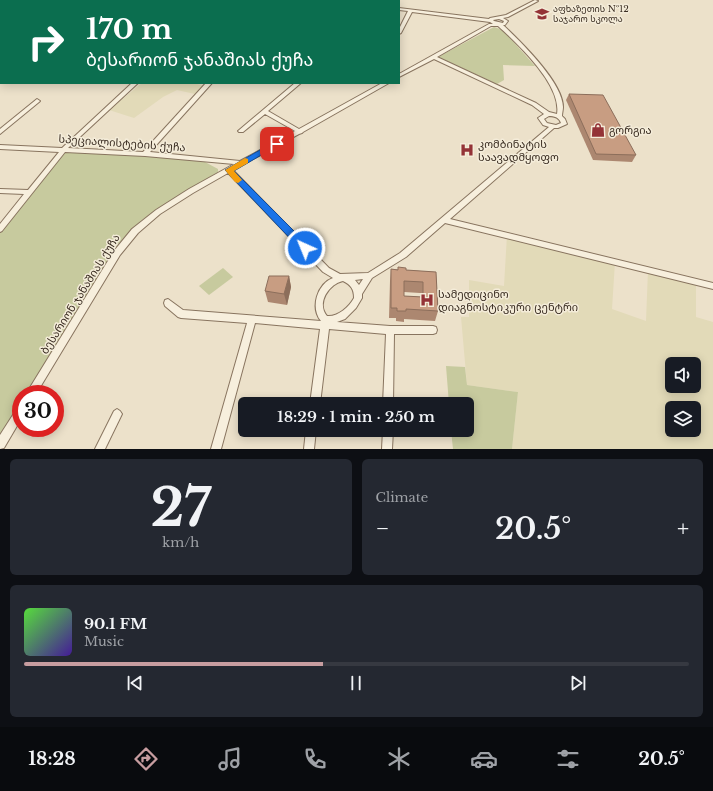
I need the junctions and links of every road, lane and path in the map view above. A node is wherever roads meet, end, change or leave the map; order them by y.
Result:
1 (536, 0) edge
2 (400, 9) edge
3 (411, 10) junction
4 (506, 20) junction
5 (492, 22) junction
6 (498, 24) junction
7 (400, 27) edge
8 (508, 32) junction
9 (434, 57) junction
10 (400, 75) edge
11 (134, 84) edge
12 (208, 84) edge
13 (297, 84) edge
14 (384, 84) edge
15 (37, 101) dead end
16 (264, 111) junction
17 (548, 114) junction
18 (559, 116) junction
19 (552, 127) junction
20 (242, 130) dead end
21 (0, 132) edge
22 (300, 132) junction
23 (0, 147) edge
24 (64, 149) junction
25 (145, 154) junction
26 (242, 163) junction
27 (229, 170) junction
28 (0, 191) edge
29 (29, 192) junction
30 (445, 220) junction
31 (0, 229) edge
32 (326, 270) junction
33 (369, 276) junction
34 (341, 278) junction
35 (326, 286) junction
36 (713, 286) edge
37 (358, 294) junction
38 (168, 303) dead end
39 (319, 313) junction
40 (338, 319) junction
41 (252, 320) junction
42 (325, 325) junction
43 (390, 330) junction
44 (433, 330) dead end
45 (36, 385) edge
46 (316, 397) edge
47 (388, 397) edge
48 (117, 414) dead end
49 (12, 425) edge
50 (310, 437) edge
51 (388, 437) edge
52 (0, 444) edge
53 (100, 449) edge
54 (216, 449) edge
55 (309, 449) edge
56 (387, 449) edge

1 - 4 street
2 - 3 street
3 - 5 street
3 - 7 street
4 - 5 street
4 - 6 street
4 - 8 street
5 - 6 street
5 - 9 street
6 - 8 street
8 - 18 street
9 - 10 street
9 - 17 street
11 - 24 street
12 - 25 street
13 - 16 street
14 - 22 street, ბესარიონ ჯანაშიას ქუჩა
15 - 21 street
16 - 20 street
16 - 22 street
17 - 18 street
17 - 19 street
18 - 19 street
19 - 30 street
22 - 26 street, ბესარიონ ჯანაშიას ქუჩა
23 - 24 street, სპეციალისტების ქუჩა
24 - 25 street, სპეციალისტების ქუჩა
24 - 29 street
25 - 26 street, სპეციალისტების ქუჩა
26 - 27 street, ბესარიონ ჯანაშიას ქუჩა
27 - 32 street
27 - 45 street, ბესარიონ ჯანაშიას ქუჩა
28 - 29 street
29 - 31 street
30 - 33 street
30 - 36 street
32 - 34 street
32 - 35 street
33 - 34 street
33 - 37 street
34 - 35 street
34 - 37 street
35 - 39 street
37 - 40 street
38 - 41 street
39 - 40 street
39 - 42 street
40 - 42 street
41 - 42 street
41 - 54 street
42 - 43 street
42 - 46 street
43 - 44 street
43 - 47 street
48 - 53 street
49 - 52 street
50 - 55 street
51 - 56 street

